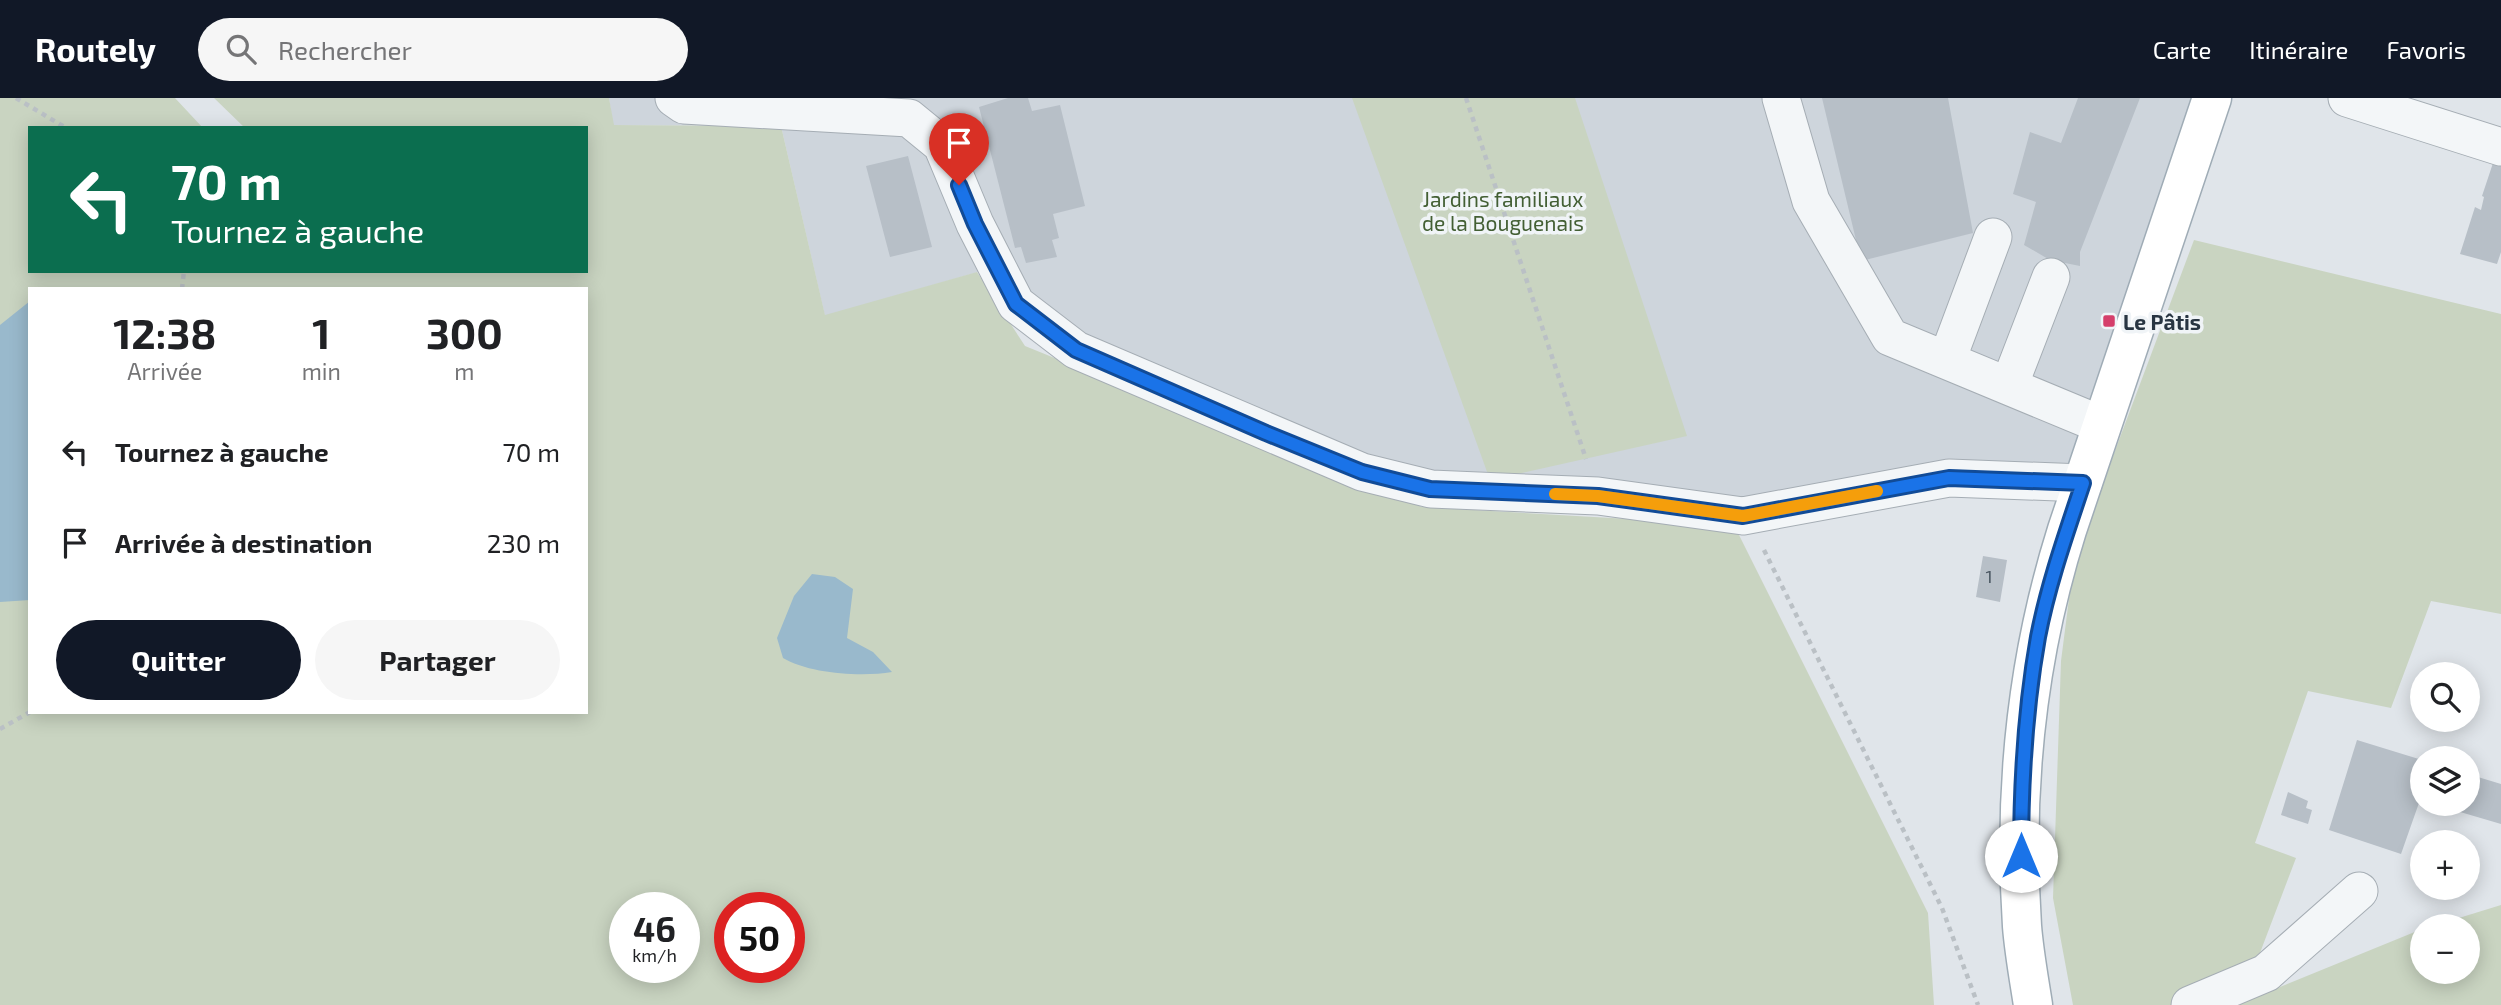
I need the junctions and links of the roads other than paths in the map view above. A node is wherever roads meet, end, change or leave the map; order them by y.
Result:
1 (674, 98) edge
2 (1781, 98) edge
3 (2212, 98) edge
4 (2347, 98) edge
5 (2501, 147) edge
6 (1993, 237) dead end
7 (2052, 277) dead end
8 (1947, 360) junction
9 (2009, 386) junction
10 (2102, 425) junction
11 (2083, 483) junction
12 (2359, 891) dead end
13 (2033, 1005) edge
14 (2190, 1005) edge

1 - 11 street
2 - 8 street
3 - 10 main road
4 - 5 street
6 - 8 street
7 - 9 street
8 - 9 street
9 - 10 street
10 - 11 main road
11 - 13 main road
12 - 14 street

